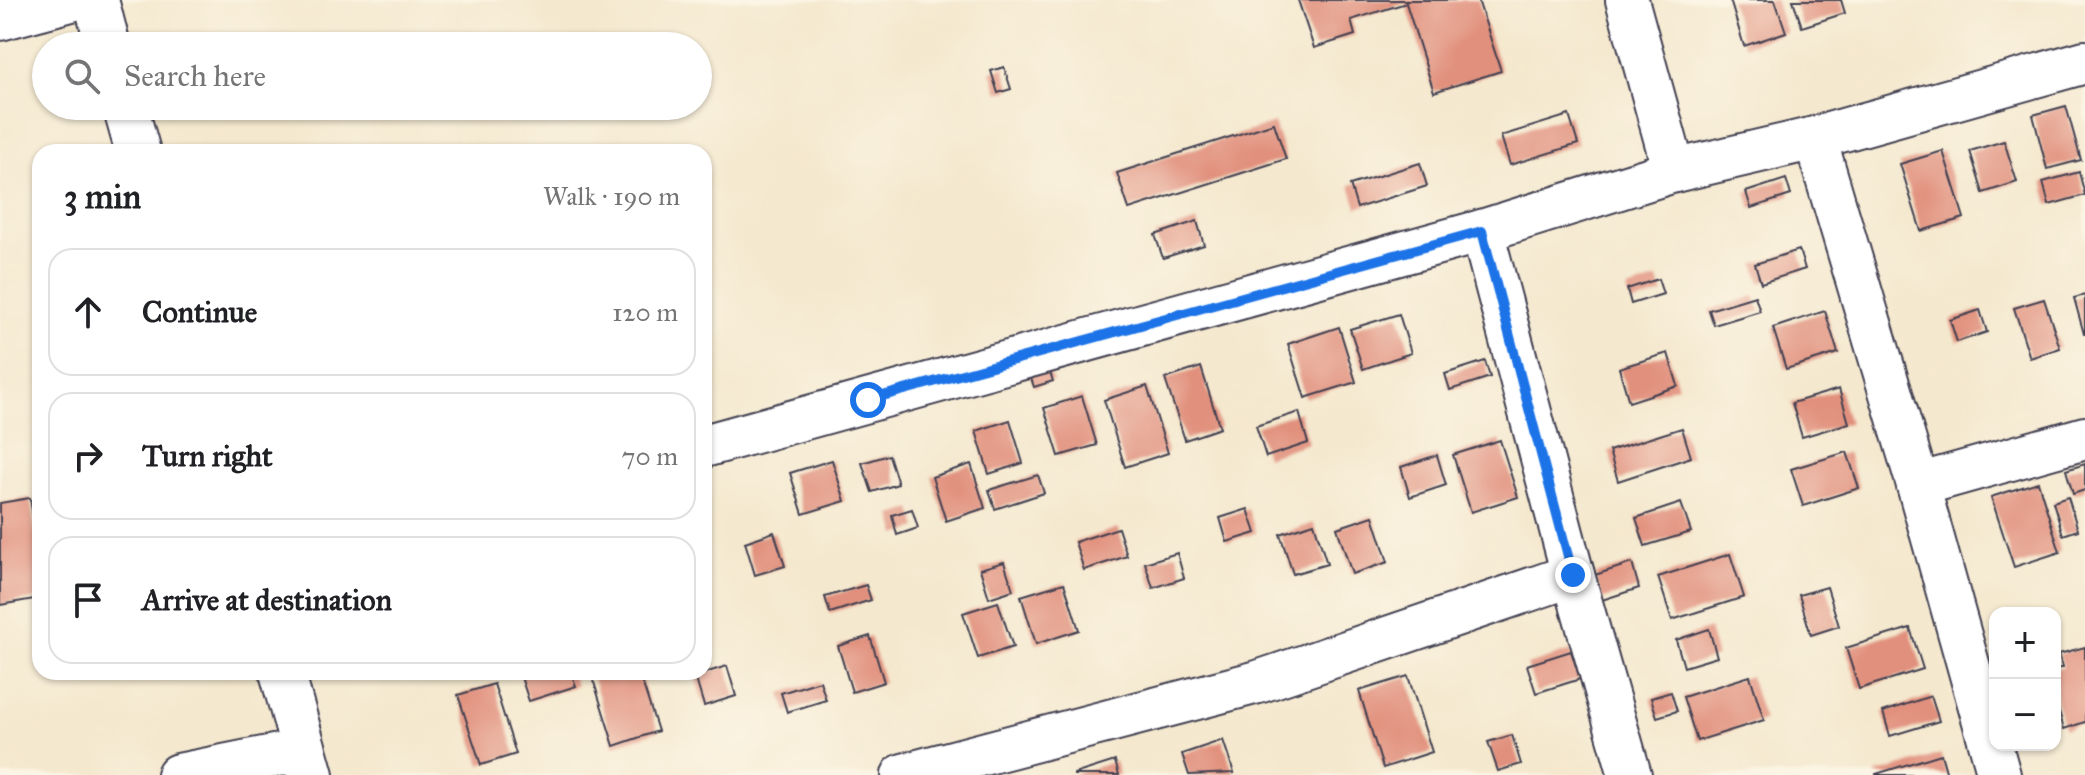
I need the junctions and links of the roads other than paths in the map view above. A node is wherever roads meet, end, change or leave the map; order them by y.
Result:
1 (71, 0) edge
2 (96, 0) edge
3 (1627, 0) edge
4 (0, 19) edge
5 (104, 32) edge
6 (2085, 62) edge
7 (129, 120) edge
8 (1815, 138) junction
9 (136, 144) edge
10 (1674, 171) junction
11 (1482, 231) junction
12 (2085, 438) edge
13 (712, 444) edge
14 (1918, 485) junction
15 (1573, 575) junction
16 (284, 680) edge
17 (307, 762) edge
18 (178, 775) edge
19 (903, 775) edge
20 (1630, 775) edge
21 (1999, 775) edge

1 - 4 street
2 - 5 main road
3 - 10 street
6 - 8 street
7 - 9 main road
8 - 10 street
8 - 14 street
10 - 11 street
11 - 13 street
11 - 15 street
12 - 14 street
14 - 21 street
15 - 19 street
15 - 20 street
16 - 17 main road
17 - 18 street

